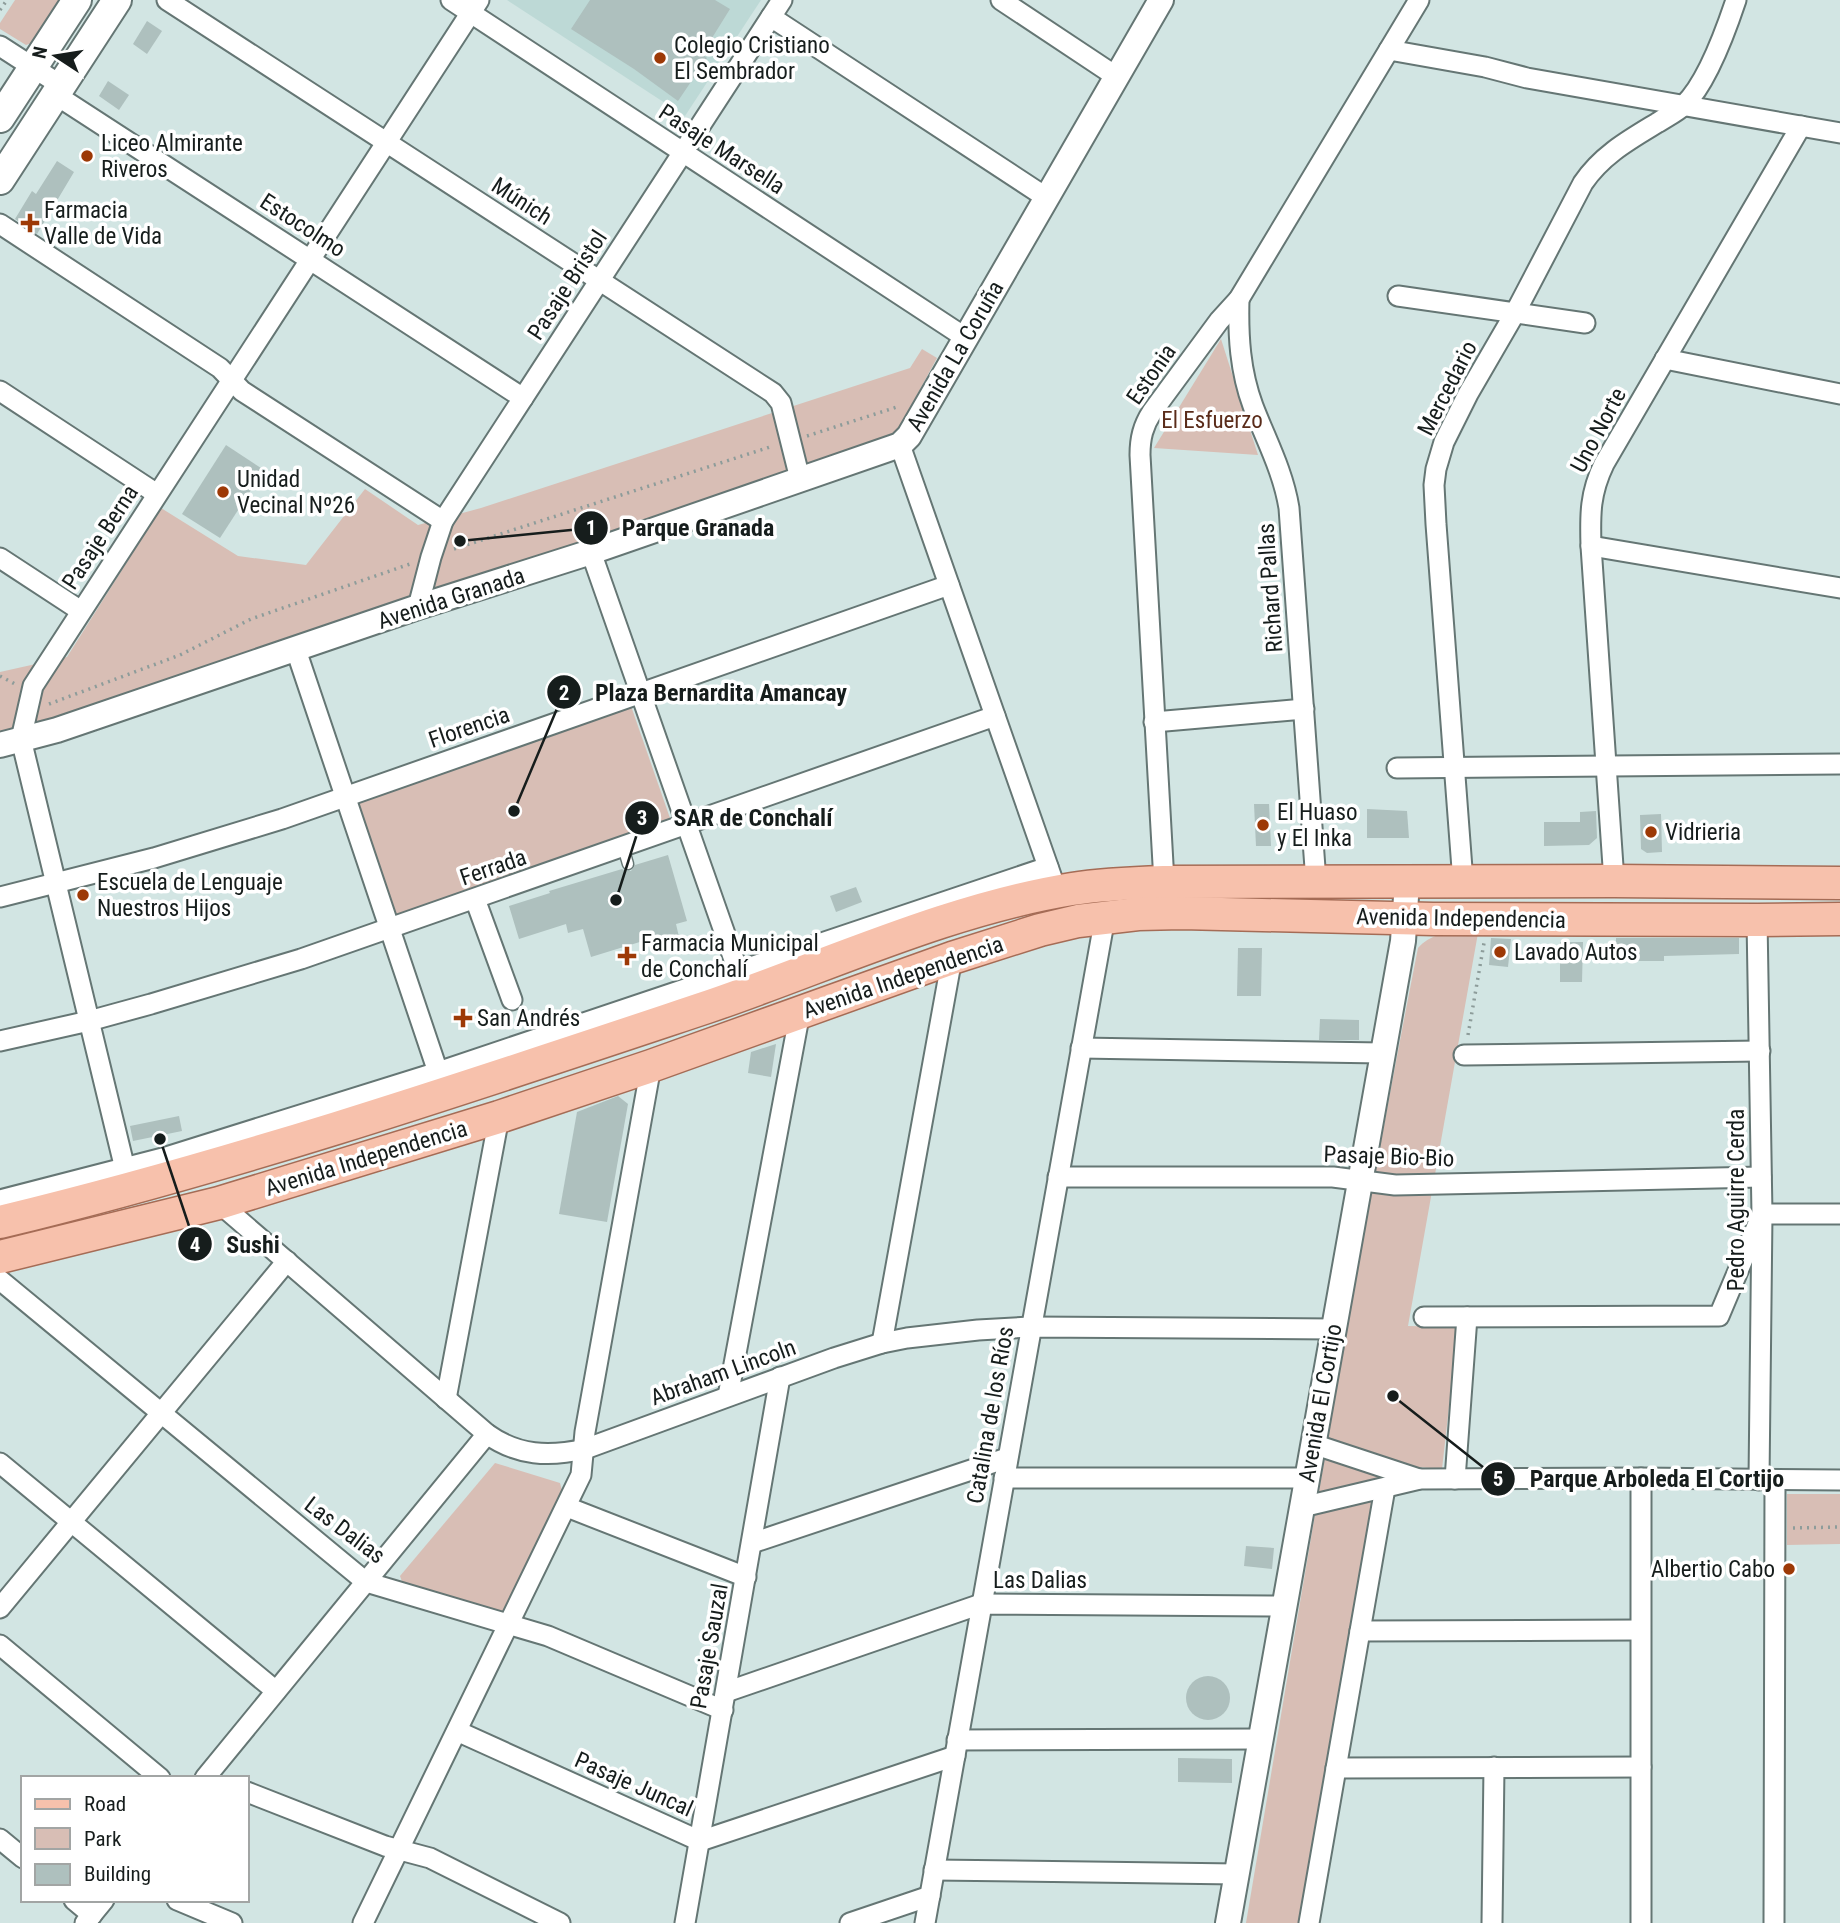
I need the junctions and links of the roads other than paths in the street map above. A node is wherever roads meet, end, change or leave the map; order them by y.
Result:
1 (77, 0) edge
2 (117, 0) edge
3 (167, 0) edge
4 (451, 0) edge
5 (782, 0) edge
6 (1001, 0) edge
7 (1161, 0) edge
8 (1419, 0) edge
9 (1736, 0) edge
10 (475, 6) edge
11 (771, 17) junction
12 (0, 46) edge
13 (1389, 50) junction
14 (33, 67) junction
15 (1117, 77) junction
16 (59, 90) junction
17 (7, 102) edge
18 (1684, 106) junction
19 (1801, 126) junction
20 (1840, 133) edge
21 (386, 142) junction
22 (683, 152) junction
23 (0, 180) edge
24 (1047, 198) junction
25 (0, 224) edge
26 (310, 259) junction
27 (599, 280) junction
28 (1398, 296) dead end
29 (1239, 299) junction
30 (1515, 313) junction
31 (1585, 323) dead end
32 (966, 338) junction
33 (1665, 359) junction
34 (231, 380) junction
35 (0, 391) edge
36 (1840, 394) edge
37 (523, 398) junction
38 (900, 445) junction
39 (800, 479) junction
40 (157, 494) junction
41 (443, 521) junction
42 (1591, 546) junction
43 (590, 552) junction
44 (0, 558) edge
45 (949, 586) junction
46 (1840, 588) edge
47 (418, 607) junction
48 (81, 611) junction
49 (296, 650) junction
50 (641, 693) junction
51 (1304, 709) junction
52 (995, 716) junction
53 (1154, 722) junction
54 (10, 742) edge
55 (1840, 764) edge
56 (1606, 766) junction
57 (1397, 768) dead end
58 (1455, 768) junction
59 (345, 796) junction
60 (687, 824) junction
61 (1052, 880) junction
62 (1614, 881) junction
63 (1164, 882) junction
64 (1316, 882) junction
65 (1407, 882) junction
66 (1463, 882) junction
67 (1840, 883) edge
68 (56, 884) junction
69 (0, 897) edge
70 (475, 899) junction
71 (1105, 916) junction
72 (1405, 918) junction
73 (1840, 919) edge
74 (1757, 920) junction
75 (390, 929) junction
76 (952, 958) junction
77 (738, 971) junction
78 (512, 1000) dead end
79 (800, 1013) junction
80 (89, 1021) junction
81 (0, 1041) edge
82 (1081, 1048) junction
83 (1760, 1051) junction
84 (1382, 1053) junction
85 (1465, 1055) road end
86 (651, 1066) junction
87 (442, 1083) junction
88 (499, 1117) junction
89 (125, 1168) junction
90 (1058, 1177) junction
91 (1761, 1177) junction
92 (1360, 1180) junction
93 (0, 1200) edge
94 (219, 1203) junction
95 (1840, 1213) edge
96 (1762, 1214) junction
97 (0, 1222) edge
98 (0, 1256) edge
99 (287, 1261) junction
100 (0, 1280) edge
101 (1424, 1317) dead end
102 (1467, 1317) junction
103 (1030, 1326) junction
104 (1334, 1329) junction
105 (882, 1343) junction
106 (780, 1377) junction
107 (728, 1396) junction
108 (446, 1399) junction
109 (161, 1413) junction
110 (487, 1434) junction
111 (1313, 1444) junction
112 (584, 1449) junction
113 (0, 1463) edge
114 (1006, 1468) junction
115 (1307, 1478) junction
116 (1641, 1478) junction
117 (1420, 1479) junction
118 (1455, 1479) junction
119 (1767, 1480) junction
120 (1840, 1480) edge
121 (1385, 1488) junction
122 (567, 1507) junction
123 (1302, 1507) junction
124 (71, 1522) junction
125 (752, 1543) junction
126 (746, 1577) junction
127 (366, 1582) junction
128 (981, 1604) junction
129 (1284, 1606) junction
130 (0, 1608) edge
131 (510, 1624) junction
132 (1640, 1630) junction
133 (1360, 1631) junction
134 (0, 1645) edge
135 (276, 1691) junction
136 (724, 1701) junction
137 (457, 1731) junction
138 (1261, 1739) junction
139 (956, 1748) junction
140 (1641, 1767) junction
141 (1336, 1768) junction
142 (1493, 1768) junction
143 (158, 1776) edge
144 (207, 1776) edge
145 (248, 1792) edge
146 (0, 1839) edge
147 (700, 1841) junction
148 (399, 1848) junction
149 (21, 1856) edge
150 (934, 1870) junction
151 (1237, 1874) junction
152 (930, 1896) junction
153 (77, 1902) edge
154 (182, 1902) edge
155 (94, 1913) edge
156 (232, 1923) edge
157 (363, 1923) edge
158 (560, 1923) edge
159 (685, 1923) edge
160 (850, 1923) edge
161 (925, 1923) edge
162 (1228, 1923) edge
163 (1309, 1923) edge
164 (1492, 1923) edge
165 (1641, 1923) edge
166 (1774, 1923) edge

1 - 14 main road
2 - 16 main road
3 - 21 street, Múnich
4 - 10 street, Pasaje Marsella
5 - 11 street, Pasaje Bristol
6 - 15 street
7 - 15 street, Avenida La Coruña
8 - 13 street, Estonia
9 - 18 street, Mercedario
10 - 21 street, Pasaje Berna
10 - 22 street, Pasaje Marsella
11 - 22 street, Pasaje Bristol
11 - 24 street
12 - 14 street, Estocolmo
13 - 18 street
13 - 29 street, Estonia
14 - 16 street, Estocolmo
14 - 17 main road
15 - 24 street, Avenida La Coruña
16 - 23 main road
16 - 26 street, Estocolmo
18 - 19 street
18 - 30 street, Mercedario
19 - 20 street
19 - 33 street, Uno Norte
21 - 26 street, Pasaje Berna
21 - 27 street, Múnich
22 - 27 street, Pasaje Bristol
22 - 32 street, Pasaje Marsella
24 - 32 street, Avenida La Coruña
25 - 34 street
26 - 34 street, Pasaje Berna
26 - 37 street, Estocolmo
27 - 37 street, Pasaje Bristol
27 - 39 street, Múnich
28 - 30 street
29 - 51 street, Richard Pallas
29 - 53 street, Estonia
30 - 31 street
30 - 58 street, Mercedario
32 - 38 street, Avenida La Coruña
33 - 36 street
33 - 42 street, Uno Norte
34 - 40 street, Pasaje Berna
34 - 41 street
35 - 40 street
37 - 41 street, Pasaje Bristol
38 - 39 street, Avenida Granada
38 - 45 street, Avenida La Coruña
39 - 43 street, Avenida Granada
40 - 48 street, Pasaje Berna
41 - 47 street, Pasaje Bristol
42 - 46 street
42 - 56 street, Uno Norte
43 - 47 street, Avenida Granada
43 - 50 street
44 - 48 street
45 - 50 street, Florencia
45 - 52 street, Avenida La Coruña
47 - 49 street, Avenida Granada
48 - 54 street, Pasaje Berna
49 - 54 street, Avenida Granada
49 - 59 street
50 - 59 street, Florencia
50 - 60 street
51 - 53 street
51 - 64 street, Richard Pallas
52 - 60 street, Ferrada
52 - 61 street, Avenida La Coruña
53 - 63 street, Estonia
54 - 68 street, Pasaje Berna
55 - 56 street
56 - 58 street
56 - 62 street, Uno Norte
57 - 58 street
58 - 66 street, Mercedario
59 - 68 street, Florencia
59 - 75 street
60 - 70 street, Ferrada
60 - 77 street
61 - 63 main road, Avenida Independencia
61 - 77 street, Avenida Independencia
61 - 87 main road, Avenida Independencia
62 - 66 main road, Avenida Independencia
62 - 67 main road, Avenida Independencia
63 - 64 main road, Avenida Independencia
64 - 65 main road, Avenida Independencia
65 - 66 main road, Avenida Independencia
65 - 72 street, Avenida El Cortijo
68 - 69 street, Florencia
68 - 80 street, Pasaje Berna
70 - 75 street, Ferrada
70 - 78 street
71 - 72 main road, Avenida Independencia
71 - 76 main road, Avenida Independencia
71 - 82 street, Catalina de los Ríos
72 - 74 main road, Avenida Independencia
72 - 84 street, Avenida El Cortijo
73 - 74 main road, Avenida Independencia
74 - 83 street, Pedro Aguirre Cerda
75 - 80 street, Ferrada
75 - 87 street
76 - 79 main road, Avenida Independencia
76 - 105 street
77 - 87 street, Avenida Independencia
79 - 86 main road, Avenida Independencia
79 - 107 street
80 - 81 street, Ferrada
80 - 89 street, Pasaje Berna
82 - 84 street
82 - 90 street, Catalina de los Ríos
83 - 85 street
83 - 91 street, Pedro Aguirre Cerda
84 - 92 street, Avenida El Cortijo
86 - 88 main road, Avenida Independencia
86 - 112 street
87 - 89 street, Avenida Independencia
87 - 97 main road, Avenida Independencia
88 - 94 main road, Avenida Independencia
88 - 108 street
89 - 93 street, Avenida Independencia
90 - 92 street, Pasaje Bio-Bio
90 - 103 street, Catalina de los Ríos
91 - 92 street, Pasaje Bio-Bio
91 - 96 street, Pedro Aguirre Cerda
92 - 104 street, Avenida El Cortijo
94 - 98 main road, Avenida Independencia
94 - 99 street, Abraham Lincoln
95 - 96 street
96 - 102 street
96 - 119 street, Pedro Aguirre Cerda
99 - 108 street, Abraham Lincoln
99 - 109 street
100 - 109 street, Las Dalias
101 - 102 street
102 - 118 street
103 - 104 street, Abraham Lincoln
103 - 105 street, Abraham Lincoln
103 - 114 street, Catalina de los Ríos
104 - 111 street, Avenida El Cortijo
105 - 106 street, Abraham Lincoln
106 - 107 street, Abraham Lincoln
106 - 125 street, Pasaje Sauzal
107 - 112 street, Abraham Lincoln
108 - 110 street, Abraham Lincoln
109 - 124 street
109 - 127 street, Las Dalias
110 - 112 street, Abraham Lincoln
110 - 127 street
111 - 115 street, Avenida El Cortijo
111 - 117 street
112 - 122 street
113 - 124 street
114 - 115 street
114 - 125 street
114 - 128 street, Catalina de los Ríos
115 - 123 street, Avenida El Cortijo
116 - 118 street
116 - 119 street
116 - 132 street
117 - 118 street
117 - 121 street
119 - 120 street
119 - 166 street, Pedro Aguirre Cerda
121 - 123 street
121 - 133 street
122 - 126 street
122 - 131 street
123 - 129 street, Avenida El Cortijo
124 - 130 street
124 - 135 street
125 - 126 street, Pasaje Sauzal
126 - 136 street, Pasaje Sauzal
127 - 131 street, Las Dalias
127 - 135 street
128 - 129 street, Las Dalias
128 - 136 street, Las Dalias
128 - 139 street, Catalina de los Ríos
129 - 138 street, Avenida El Cortijo
131 - 136 street, Las Dalias
131 - 137 street
132 - 133 street
132 - 140 street
133 - 141 street
134 - 143 street
135 - 144 street
136 - 147 street, Pasaje Sauzal
137 - 147 street, Pasaje Juncal
137 - 148 street
138 - 139 street, Pasaje Juncal
138 - 151 street, Avenida El Cortijo
139 - 147 street, Pasaje Juncal
139 - 150 street, Catalina de los Ríos
140 - 142 street
140 - 165 street
141 - 142 street
141 - 163 street
142 - 164 street
145 - 148 street
146 - 149 street
147 - 159 street, Pasaje Sauzal
148 - 157 street
148 - 158 street
150 - 151 street
150 - 152 street, Catalina de los Ríos
151 - 162 street, Avenida El Cortijo
152 - 160 street
152 - 161 street, Catalina de los Ríos
153 - 155 street
154 - 156 street

